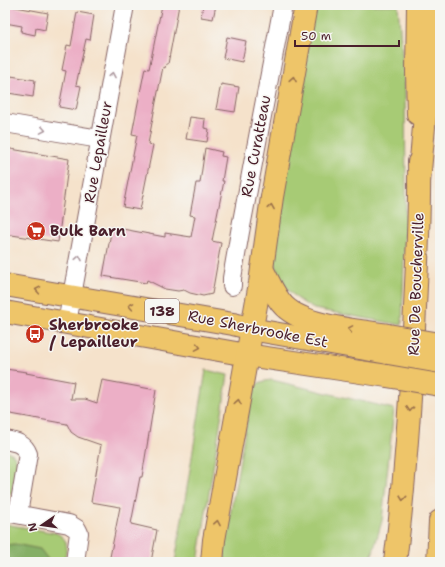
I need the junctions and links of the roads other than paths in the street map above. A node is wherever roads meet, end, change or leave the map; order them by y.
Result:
1 (125, 5) edge
2 (283, 5) edge
3 (306, 5) edge
4 (418, 5) edge
5 (434, 5) edge
6 (5, 123) edge
7 (100, 139) junction
8 (419, 182) junction
9 (262, 269) junction
10 (5, 285) edge
11 (232, 286) dead end
12 (72, 296) junction
13 (5, 312) edge
14 (67, 323) junction
15 (252, 328) junction
16 (388, 344) junction
17 (440, 344) edge
18 (247, 356) junction
19 (440, 362) edge
20 (440, 384) edge
21 (5, 440) edge
22 (11, 513) edge
23 (440, 521) edge
24 (75, 562) edge
25 (212, 562) edge
26 (395, 562) edge
27 (438, 562) edge

7 -> 1 street, Rue Lepailleur
2 - 11 street, Rue Curatteau
9 -> 3 main road
4 - 8 main road, Rue De Boucherville
5 - 8 main road
6 -> 7 street
12 -> 7 street, Rue Lepailleur
8 -> 26 main road, Rue De Boucherville
9 - 15 main road
16 -> 9 main road
12 -> 10 main road, Rue Sherbrooke Est / 138
12 - 14 street, Rue Lepailleur
15 -> 12 main road, Rue Sherbrooke Est / 138
13 - 14 main road, Rue Sherbrooke Est / 138
14 -> 18 main road, Rue Sherbrooke Est / 138
15 - 16 main road, Rue Sherbrooke Est / 138
15 - 18 main road
16 - 17 main road, bridge
16 - 19 main road, Rue Sherbrooke Est / 138, bridge
18 - 20 main road, Rue Sherbrooke Est / 138, bridge
25 -> 18 main road
21 - 22 street
22 - 24 street
23 - 27 main road

